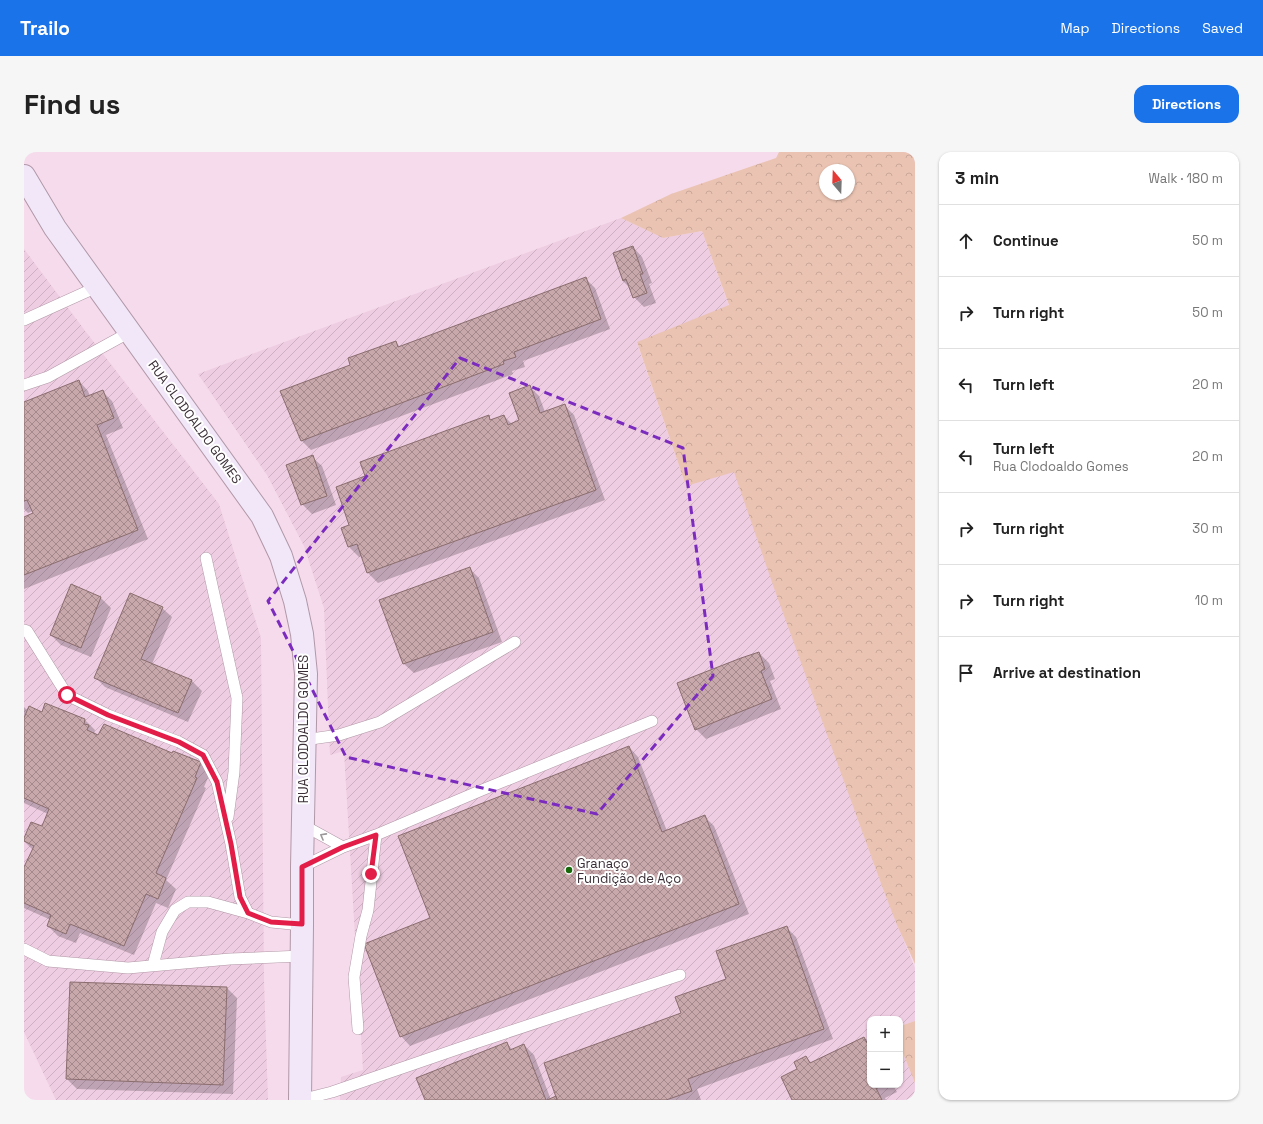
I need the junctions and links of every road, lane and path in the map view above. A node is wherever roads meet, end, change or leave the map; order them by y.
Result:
1 (24, 176) edge
2 (97, 287) junction
3 (24, 320) edge
4 (130, 332) junction
5 (24, 385) edge
6 (206, 558) dead end
7 (24, 630) edge
8 (515, 642) dead end
9 (652, 721) dead end
10 (304, 740) junction
11 (227, 824) junction
12 (303, 825) junction
13 (376, 835) junction
14 (343, 847) junction
15 (302, 867) junction
16 (248, 913) junction
17 (302, 924) junction
18 (24, 949) edge
19 (302, 956) junction
20 (153, 965) junction
21 (680, 975) dead end
22 (358, 1029) dead end
23 (300, 1100) edge

1 - 2 main road, RUA CLODOALDO GOMES
2 - 3 lane
2 - 4 main road, RUA CLODOALDO GOMES
4 - 5 lane
4 - 10 main road, RUA CLODOALDO GOMES
6 - 11 lane
7 - 11 lane
8 - 10 lane
9 - 13 lane
10 - 12 main road, RUA CLODOALDO GOMES
11 - 16 lane
14 -> 12 lane
12 - 15 main road, RUA CLODOALDO GOMES
13 - 14 lane
13 - 22 lane
14 - 15 lane
15 - 17 main road, RUA CLODOALDO GOMES
16 - 17 lane
16 - 20 lane
17 - 19 main road, RUA CLODOALDO GOMES
18 - 20 lane
19 - 20 lane
19 - 23 main road, RUA CLODOALDO GOMES
21 - 23 lane

